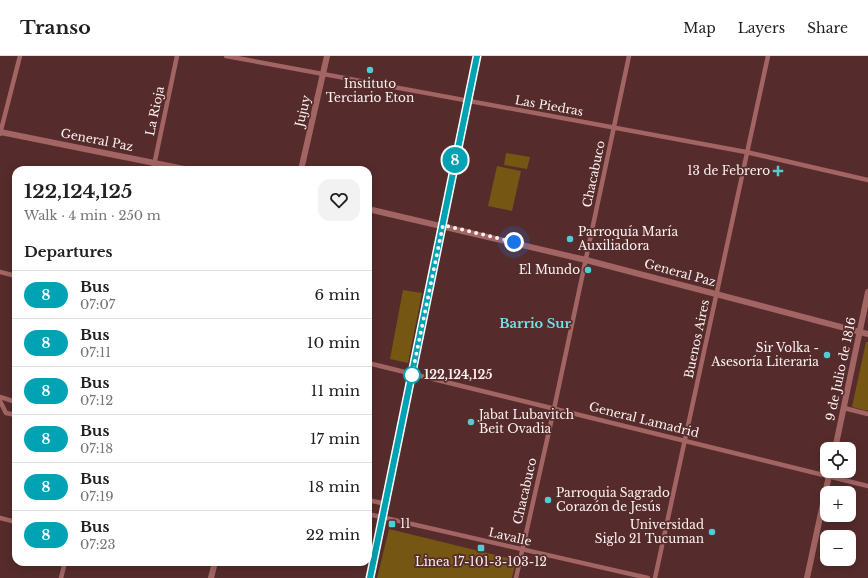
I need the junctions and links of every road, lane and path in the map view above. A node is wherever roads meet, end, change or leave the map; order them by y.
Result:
1 (20, 56) edge
2 (177, 56) edge
3 (226, 56) edge
4 (327, 56) edge
5 (477, 56) edge
6 (629, 56) edge
7 (768, 56) edge
8 (323, 73) junction
9 (467, 101) junction
10 (614, 127) junction
11 (0, 133) edge
12 (746, 152) junction
13 (154, 162) junction
14 (154, 166) edge
15 (172, 166) edge
16 (302, 166) edge
17 (868, 180) edge
18 (372, 210) edge
19 (443, 225) junction
20 (586, 260) junction
21 (0, 272) edge
22 (12, 275) edge
23 (868, 292) edge
24 (717, 294) junction
25 (860, 332) junction
26 (868, 334) edge
27 (372, 364) edge
28 (412, 374) junction
29 (0, 397) edge
30 (0, 401) edge
31 (12, 401) edge
32 (844, 408) junction
33 (554, 409) junction
34 (12, 414) edge
35 (868, 414) edge
36 (685, 441) junction
37 (837, 442) edge
38 (820, 472) edge
39 (829, 478) edge
40 (843, 478) edge
41 (868, 486) edge
42 (372, 501) edge
43 (386, 504) junction
44 (372, 515) edge
45 (0, 518) edge
46 (382, 518) junction
47 (12, 521) edge
48 (522, 550) junction
49 (63, 566) edge
50 (214, 566) edge
51 (61, 578) edge
52 (211, 578) edge
53 (370, 578) edge
54 (516, 578) edge
55 (648, 578) edge
56 (655, 578) edge
57 (807, 578) edge

1 - 11 street
2 - 13 street, La Rioja
3 - 8 street, Las Piedras
4 - 8 street, Jujuy
5 - 9 street
6 - 10 street, Chacabuco
7 - 12 street, Buenos Aires
8 - 9 street, Las Piedras
8 - 16 street, Jujuy
9 - 10 street, Las Piedras
9 - 19 street
10 - 12 street, Las Piedras
10 - 20 street, Chacabuco
11 - 13 street, General Paz
12 - 17 street, Las Piedras
12 - 24 street, Buenos Aires
13 - 14 street, La Rioja
13 - 15 street, General Paz
18 - 19 street, General Paz
19 - 20 street, General Paz
19 - 28 street
20 - 24 street, General Paz
20 - 33 street, Chacabuco
21 - 22 street
23 - 25 street, 9 de Julio de 1816
24 - 25 street, General Paz
24 - 36 street, Buenos Aires
25 - 26 street, General Paz
25 - 32 street, 9 de Julio de 1816
27 - 28 street, General Lamadrid
28 - 33 street, General Lamadrid
28 - 43 street
29 - 31 street
30 - 34 street
32 - 35 street
32 - 37 street, 9 de Julio de 1816
33 - 36 street, General Lamadrid
33 - 48 street, Chacabuco
36 - 38 street, General Lamadrid
36 - 56 street, Buenos Aires
39 - 57 street
40 - 41 street, General Lamadrid
42 - 43 street
43 - 46 street
44 - 46 street, Lavalle
45 - 47 street
46 - 48 street, Lavalle
46 - 53 street
48 - 54 street, Chacabuco
48 - 55 street, Lavalle
49 - 51 street
50 - 52 street

